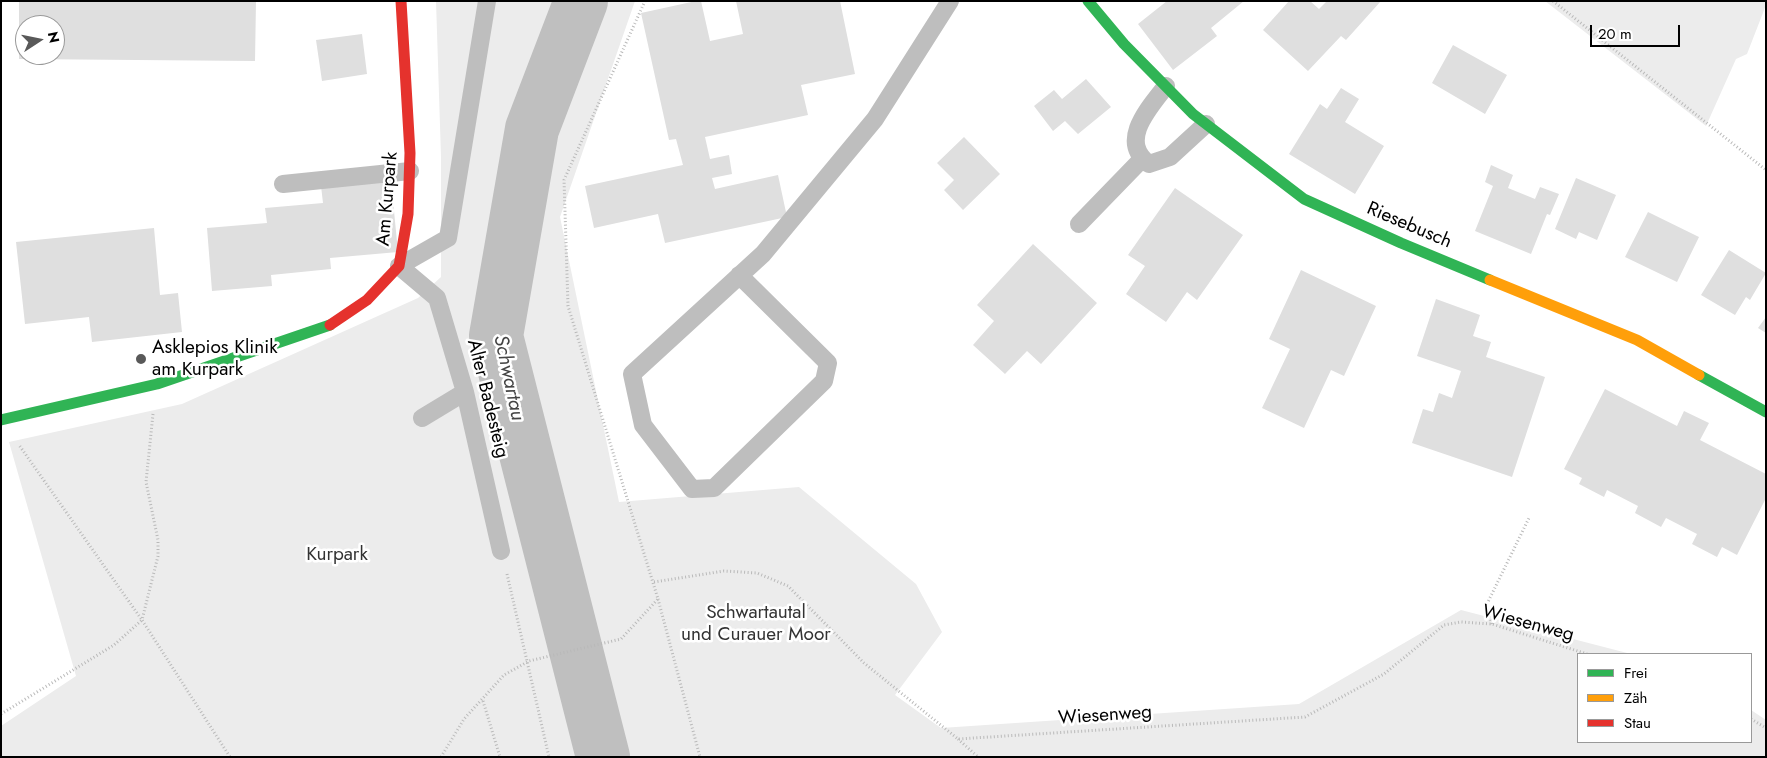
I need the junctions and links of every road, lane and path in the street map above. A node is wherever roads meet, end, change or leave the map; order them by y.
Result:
1 (402, 1) edge
2 (487, 1) edge
3 (645, 1) edge
4 (950, 1) edge
5 (1088, 1) edge
6 (1553, 1) edge
7 (1166, 86) junction
8 (1206, 124) junction
9 (1142, 158) junction
10 (1766, 170) edge
11 (410, 171) junction
12 (283, 184) dead end
13 (1079, 224) dead end
14 (399, 266) junction
15 (739, 275) junction
16 (157, 384) junction
17 (466, 392) junction
18 (1766, 412) edge
19 (422, 418) dead end
20 (2, 420) edge
21 (1529, 518) dead end
22 (501, 551) joint
23 (654, 582) junction
24 (658, 599) junction
25 (142, 620) junction
26 (1492, 624) junction
27 (1584, 653) edge
28 (529, 662) junction
29 (483, 701) junction
30 (1, 714) edge
31 (1752, 720) edge
32 (1766, 728) edge
33 (958, 739) junction
34 (230, 757) edge
35 (441, 757) edge
36 (500, 757) edge
37 (550, 757) edge
38 (700, 757) edge
39 (978, 757) edge

1 - 11 main road, Am Kurpark
2 - 14 lane
3 - 23 path
4 - 15 lane
5 - 7 main road, Riesebusch
6 - 10 path
7 - 8 main road, Riesebusch
7 - 9 lane
8 - 9 lane
8 - 18 main road, Riesebusch
9 - 13 lane
11 - 12 lane
11 - 14 main road, Am Kurpark
14 - 16 main road, Am Kurpark
14 - 17 lane, Alter Badesteig
15 - 15 lane
16 - 20 main road, Am Kurpark
16 - 25 path
17 - 19 lane
17 - 22 lane, Alter Badesteig
20 - 25 path
21 - 26 path
22 - 28 path
23 - 24 path
23 - 33 path
24 - 28 path
24 - 38 path
25 - 30 path
25 - 34 path
26 - 27 path, Wiesenweg
26 - 33 path, Wiesenweg
28 - 29 path
28 - 37 path
29 - 35 path
29 - 36 path
31 - 32 path
33 - 39 path

